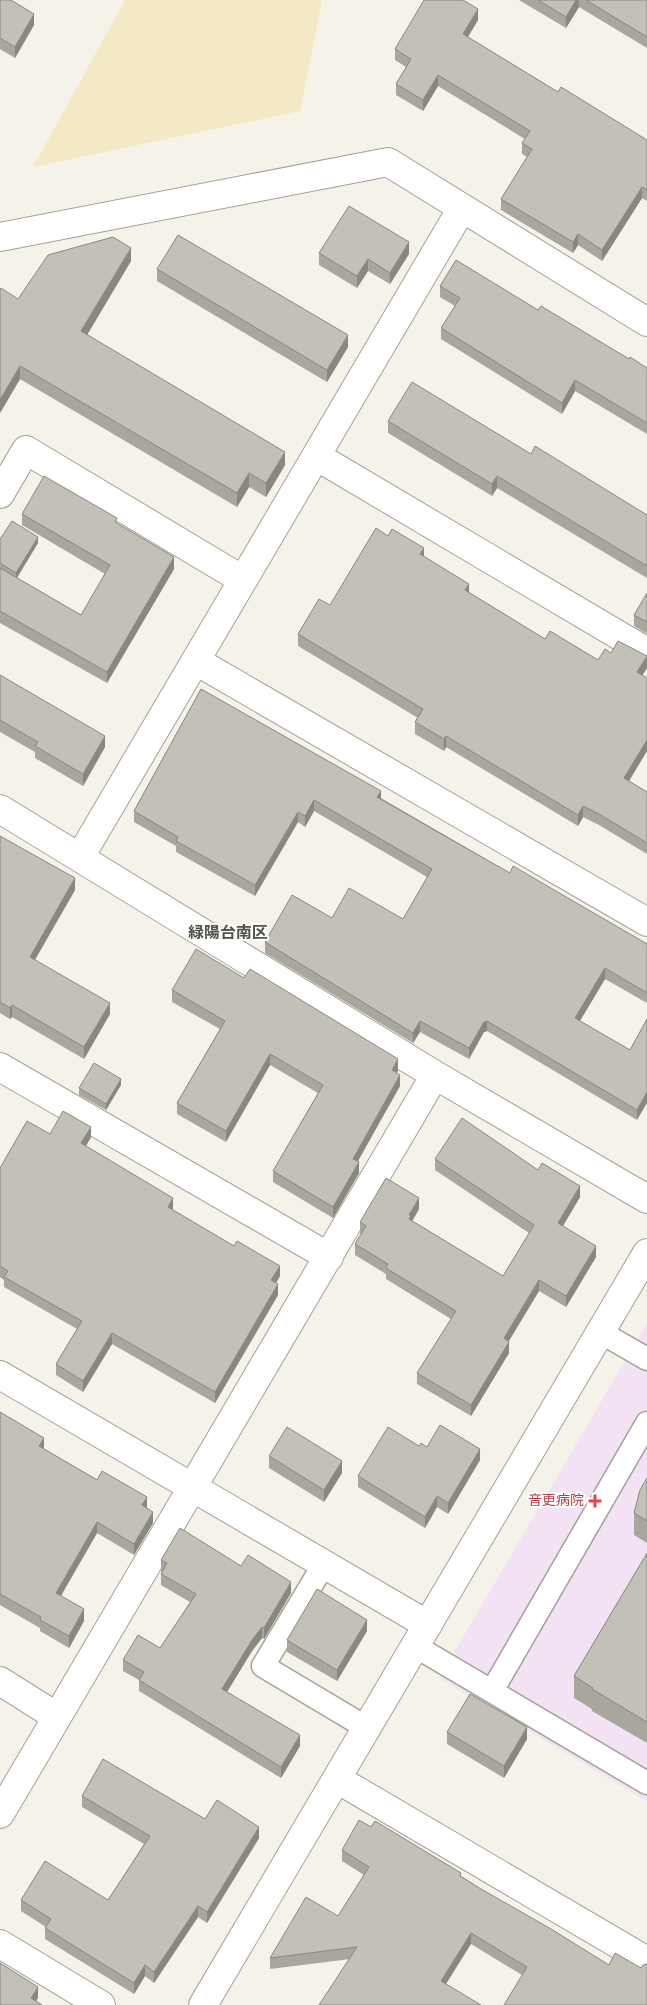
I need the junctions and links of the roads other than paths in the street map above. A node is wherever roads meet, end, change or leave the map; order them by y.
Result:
1 (462, 208) junction
2 (0, 237) edge
3 (647, 322) edge
4 (316, 456) junction
5 (0, 494) edge
6 (243, 580) junction
7 (647, 652) edge
8 (196, 661) junction
9 (0, 809) edge
10 (80, 856) junction
11 (647, 922) edge
12 (0, 1067) edge
13 (436, 1075) junction
14 (647, 1199) edge
15 (647, 1252) edge
16 (329, 1257) junction
17 (600, 1332) junction
18 (647, 1360) edge
19 (0, 1376) edge
20 (647, 1423) edge
21 (192, 1488) junction
22 (324, 1564) junction
23 (422, 1635) junction
24 (0, 1682) edge
25 (492, 1691) junction
26 (57, 1717) junction
27 (367, 1728) junction
28 (337, 1779) junction
29 (647, 1783) edge
30 (0, 1814) edge
31 (0, 1944) edge
32 (647, 1961) edge
33 (210, 2003) edge
34 (101, 2005) edge

1 - 2 street
1 - 3 street
1 - 4 street
4 - 6 street
4 - 7 street
5 - 6 street
6 - 8 street
8 - 10 street
8 - 11 street
9 - 10 street
10 - 13 street
12 - 16 street
13 - 14 street
13 - 16 street
15 - 17 street
16 - 21 street
17 - 18 lane
17 - 23 street
19 - 21 street
20 - 25 lane
21 - 22 street
21 - 26 street
22 - 23 street
22 - 27 lane
23 - 25 lane
23 - 27 street
24 - 26 street
25 - 29 lane
26 - 30 street
27 - 28 street
28 - 32 street
28 - 33 street
31 - 34 street

